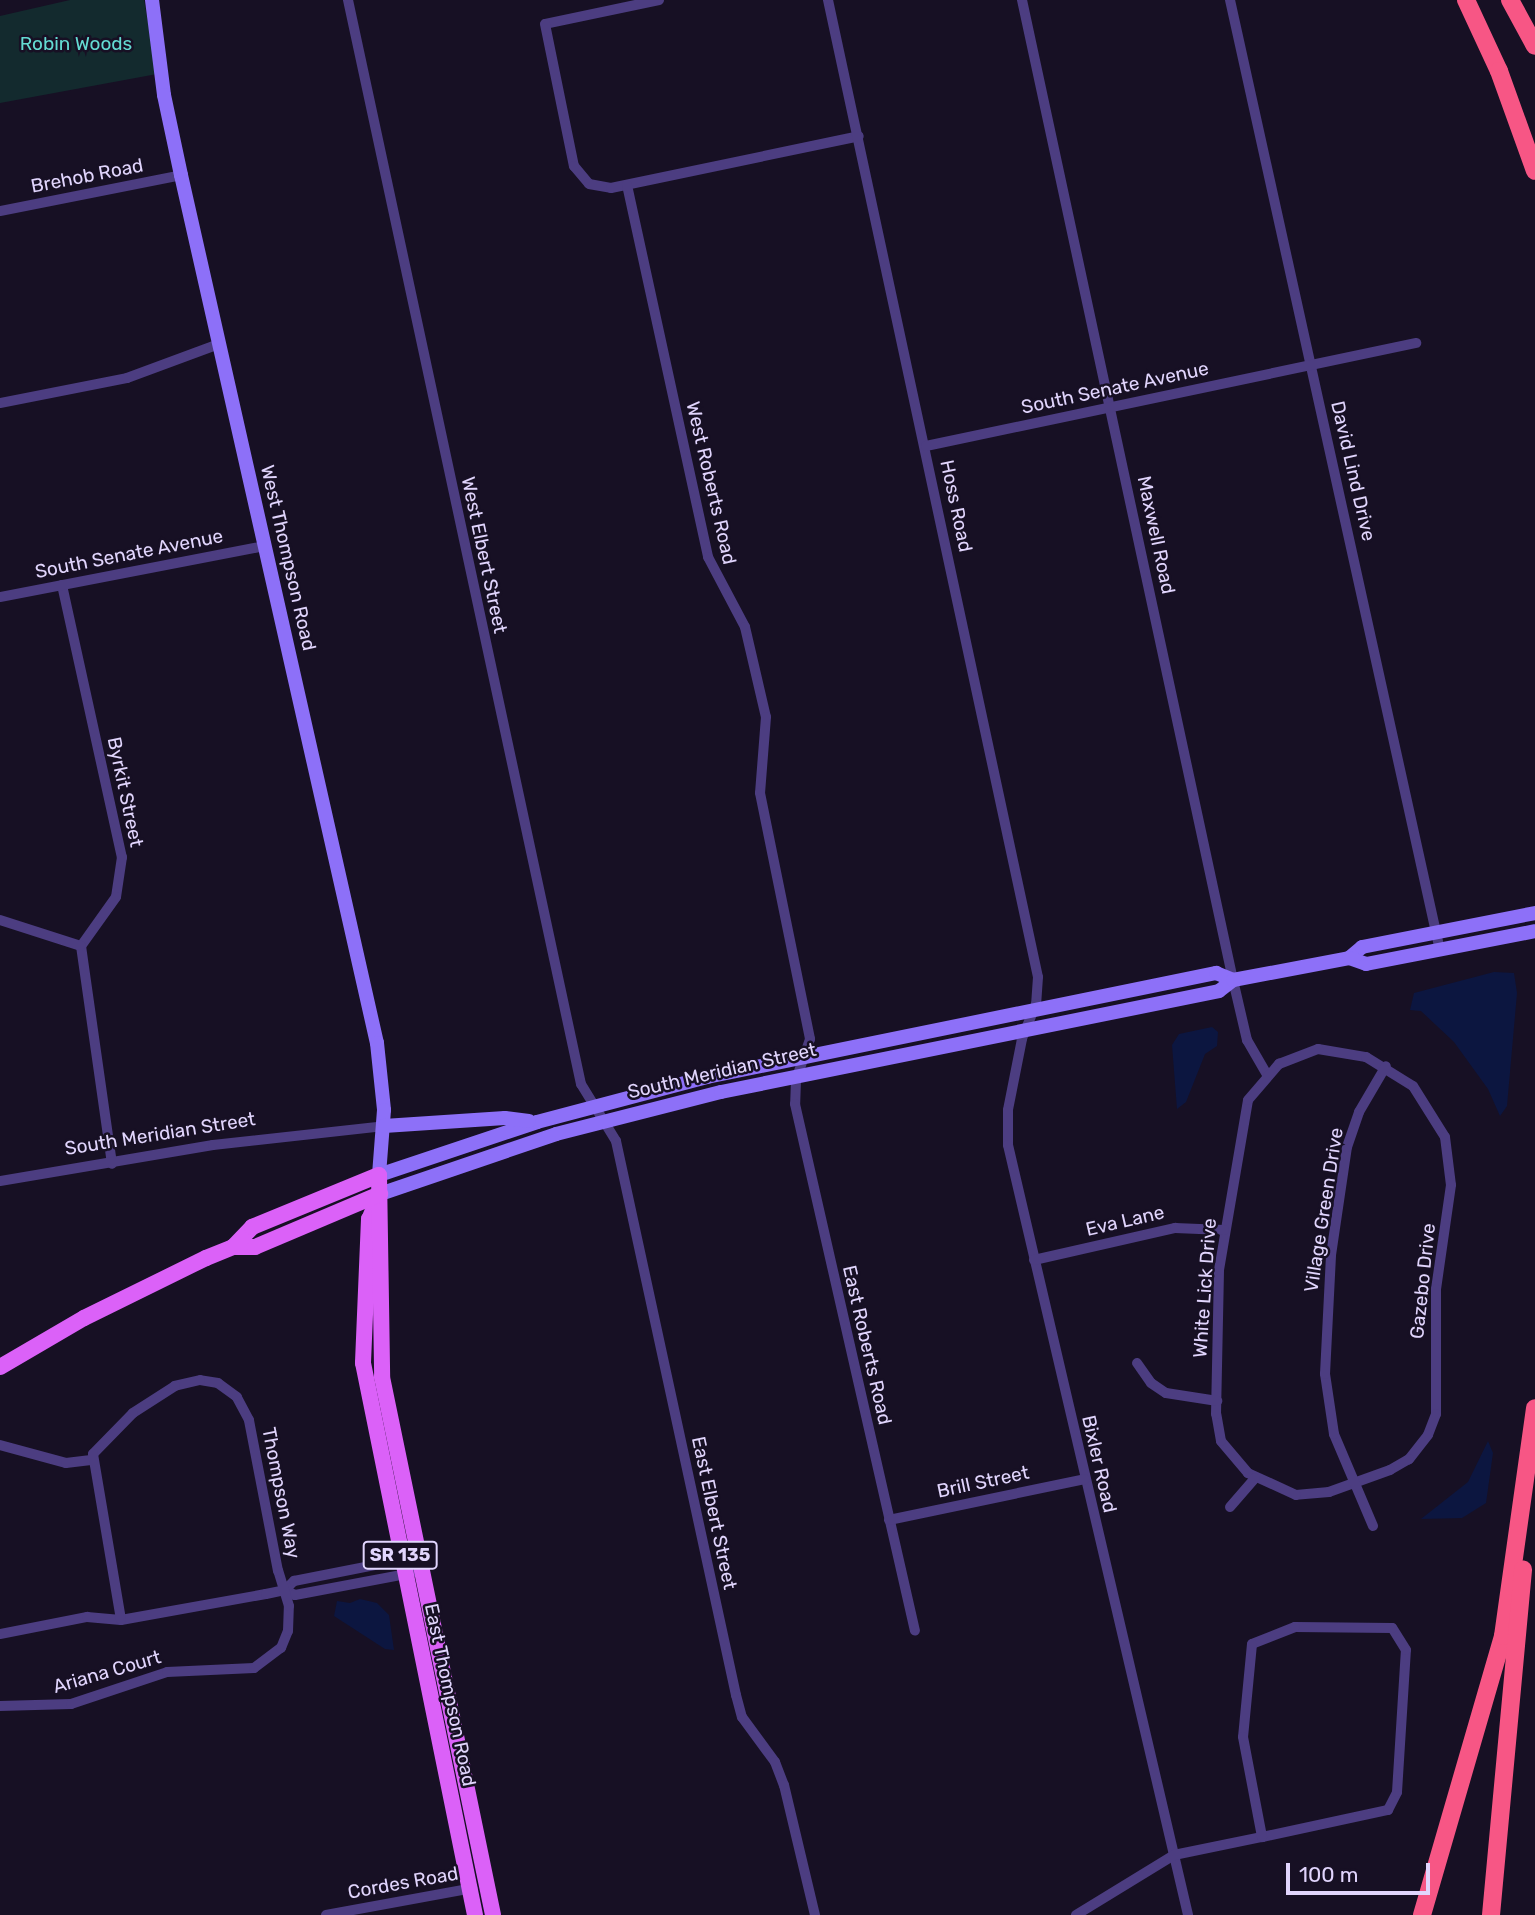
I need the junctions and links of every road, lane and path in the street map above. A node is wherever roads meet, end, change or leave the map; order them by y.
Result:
1 (152, 0) edge
2 (348, 0) edge
3 (659, 0) edge
4 (828, 0) edge
5 (1022, 0) edge
6 (1230, 0) edge
7 (1466, 0) edge
8 (1510, 0) edge
9 (1535, 46) edge
10 (859, 136) junction
11 (1535, 171) edge
12 (181, 175) junction
13 (627, 185) junction
14 (0, 211) edge
15 (1416, 343) dead end
16 (219, 344) junction
17 (1311, 363) junction
18 (0, 403) edge
19 (1110, 407) junction
20 (926, 446) junction
21 (265, 546) junction
22 (62, 585) junction
23 (0, 597) edge
24 (1535, 913) edge
25 (0, 919) edge
26 (1535, 931) edge
27 (1437, 933) junction
28 (81, 946) junction
29 (1440, 950) junction
30 (1349, 958) junction
31 (1233, 980) junction
32 (1031, 1019) junction
33 (802, 1065) junction
34 (1386, 1066) junction
35 (1267, 1074) junction
36 (598, 1113) junction
37 (537, 1122) junction
38 (384, 1126) junction
39 (112, 1164) junction
40 (379, 1175) junction
41 (0, 1181) edge
42 (380, 1194) junction
43 (1224, 1230) junction
44 (233, 1247) junction
45 (1034, 1260) junction
46 (1137, 1363) dead end
47 (0, 1367) edge
48 (1217, 1401) junction
49 (1535, 1408) edge
50 (1532, 1430) junction
51 (0, 1444) edge
52 (91, 1460) junction
53 (1255, 1478) junction
54 (1085, 1479) junction
55 (1356, 1479) junction
56 (1230, 1507) dead end
57 (889, 1520) junction
58 (1373, 1526) dead end
59 (421, 1563) junction
60 (402, 1567) junction
61 (285, 1590) junction
62 (121, 1620) junction
63 (915, 1631) dead end
64 (0, 1634) edge
65 (0, 1706) edge
66 (1262, 1837) junction
67 (1174, 1855) junction
68 (487, 1885) junction
69 (470, 1889) junction
70 (326, 1915) edge
71 (475, 1915) edge
72 (493, 1915) edge
73 (815, 1915) edge
74 (1076, 1915) edge
75 (1188, 1915) edge
76 (1422, 1915) edge
77 (1491, 1915) edge

1 - 12 main road, West Thompson Road
2 - 36 street, West Elbert Street
3 - 13 street
4 - 10 street, Hoss Road
5 - 19 street, Maxwell Road
6 - 17 street, David Lind Drive
7 - 11 highway
8 - 9 highway
10 - 13 street
10 - 20 street, Hoss Road
12 - 14 street, Brehob Road
12 - 16 main road, West Thompson Road
13 - 33 street, West Roberts Road
15 - 17 street, South Senate Avenue
16 - 18 street
16 - 21 main road, West Thompson Road
17 - 19 street, South Senate Avenue
17 - 27 street, David Lind Drive
19 - 20 street, South Senate Avenue
19 - 31 street, Maxwell Road
20 - 32 street, Hoss Road
21 - 22 street, South Senate Avenue
21 - 38 main road, West Thompson Road
22 - 23 street, South Senate Avenue
22 - 28 street, Byrkit Street
24 - 27 main road, South Meridian Street
25 - 28 street
26 - 29 main road, South Meridian Street
27 - 29 street, David Lind Drive
27 - 30 main road, South Meridian Street
28 - 39 street
29 - 30 main road, South Meridian Street
30 - 31 main road, South Meridian Street
31 - 32 main road, South Meridian Street
31 - 32 main road, South Meridian Street
31 - 35 street, Maxwell Road
32 - 33 main road, South Meridian Street
32 - 33 main road, South Meridian Street
32 - 45 street, Bixler Road
33 - 36 main road, South Meridian Street
33 - 36 main road, South Meridian Street
33 - 57 street, East Roberts Road
34 - 35 street, White Lick Drive
34 - 55 street, Village Green Drive
34 - 55 street, Gazebo Drive
35 - 43 street, White Lick Drive
36 - 37 main road, South Meridian Street
36 - 42 main road, South Meridian Street
36 - 73 street, East Elbert Street
37 - 38 main road, South Meridian Street
37 - 40 main road, South Meridian Street
38 - 39 street, South Meridian Street
38 - 40 main road, East Thompson Road
39 - 41 street, South Meridian Street
40 - 42 main road, East Thompson Road / SR 135
40 - 44 main road, South Meridian Street
42 - 44 main road, South Meridian Street
42 - 59 main road, East Thompson Road / SR 135
42 - 60 main road, East Thompson Road / SR 135
43 - 45 street, Eva Lane
43 - 48 street, White Lick Drive
44 - 47 main road, South Meridian Street
45 - 54 street, Bixler Road
46 - 48 street
48 - 53 street, White Lick Drive
49 - 50 highway
50 - 76 highway
50 - 77 highway
51 - 52 street
52 - 61 street, Thompson Way
52 - 62 street
53 - 55 street, White Lick Drive
53 - 56 street
54 - 57 street, Brill Street
54 - 67 street, Bixler Road
55 - 58 street, Village Green Drive
57 - 63 street, East Roberts Road
59 - 60 street
59 - 60 street
59 - 68 main road, East Thompson Road / SR 135
60 - 61 street
60 - 61 street
60 - 69 main road, East Thompson Road / SR 135
61 - 62 street
61 - 65 street, Ariana Court
62 - 64 street
66 - 66 street
66 - 67 street
67 - 74 street
67 - 75 street, Bixler Road
68 - 69 street, Cordes Road
68 - 72 main road, East Thompson Road / SR 135
69 - 70 street, Cordes Road
69 - 71 main road, East Thompson Road / SR 135

